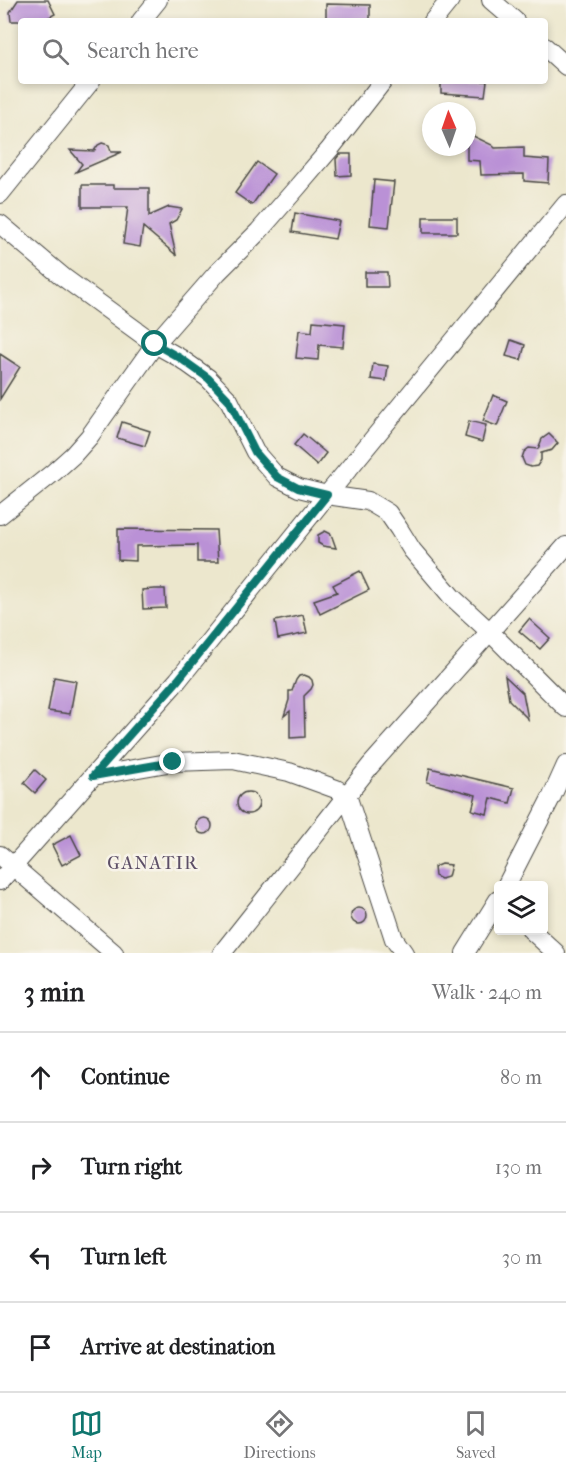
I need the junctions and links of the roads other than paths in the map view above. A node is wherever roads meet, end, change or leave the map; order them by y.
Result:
1 (158, 0) edge
2 (450, 0) edge
3 (491, 0) edge
4 (143, 18) edge
5 (435, 18) edge
6 (512, 18) edge
7 (548, 50) edge
8 (566, 66) edge
9 (89, 84) edge
10 (381, 84) edge
11 (0, 194) edge
12 (566, 204) edge
13 (0, 224) edge
14 (155, 344) junction
15 (327, 495) junction
16 (0, 515) edge
17 (566, 546) edge
18 (490, 632) junction
19 (566, 708) edge
20 (566, 765) edge
21 (93, 776) junction
22 (347, 795) junction
23 (6, 860) edge
24 (0, 881) edge
25 (508, 881) edge
26 (494, 906) edge
27 (536, 935) edge
28 (114, 953) edge
29 (222, 953) edge
30 (404, 953) edge
31 (465, 953) edge
32 (556, 953) edge

1 - 4 street
2 - 5 street
3 - 6 street
7 - 8 street
9 - 11 street
10 - 14 street
12 - 15 street
13 - 14 street
14 - 15 street
14 - 16 street
15 - 18 street
15 - 21 street
17 - 18 street
18 - 19 street
18 - 22 street
20 - 25 street
21 - 22 street
21 - 23 street
22 - 29 street
22 - 30 street
23 - 24 street
23 - 28 street
26 - 31 street
27 - 32 street

